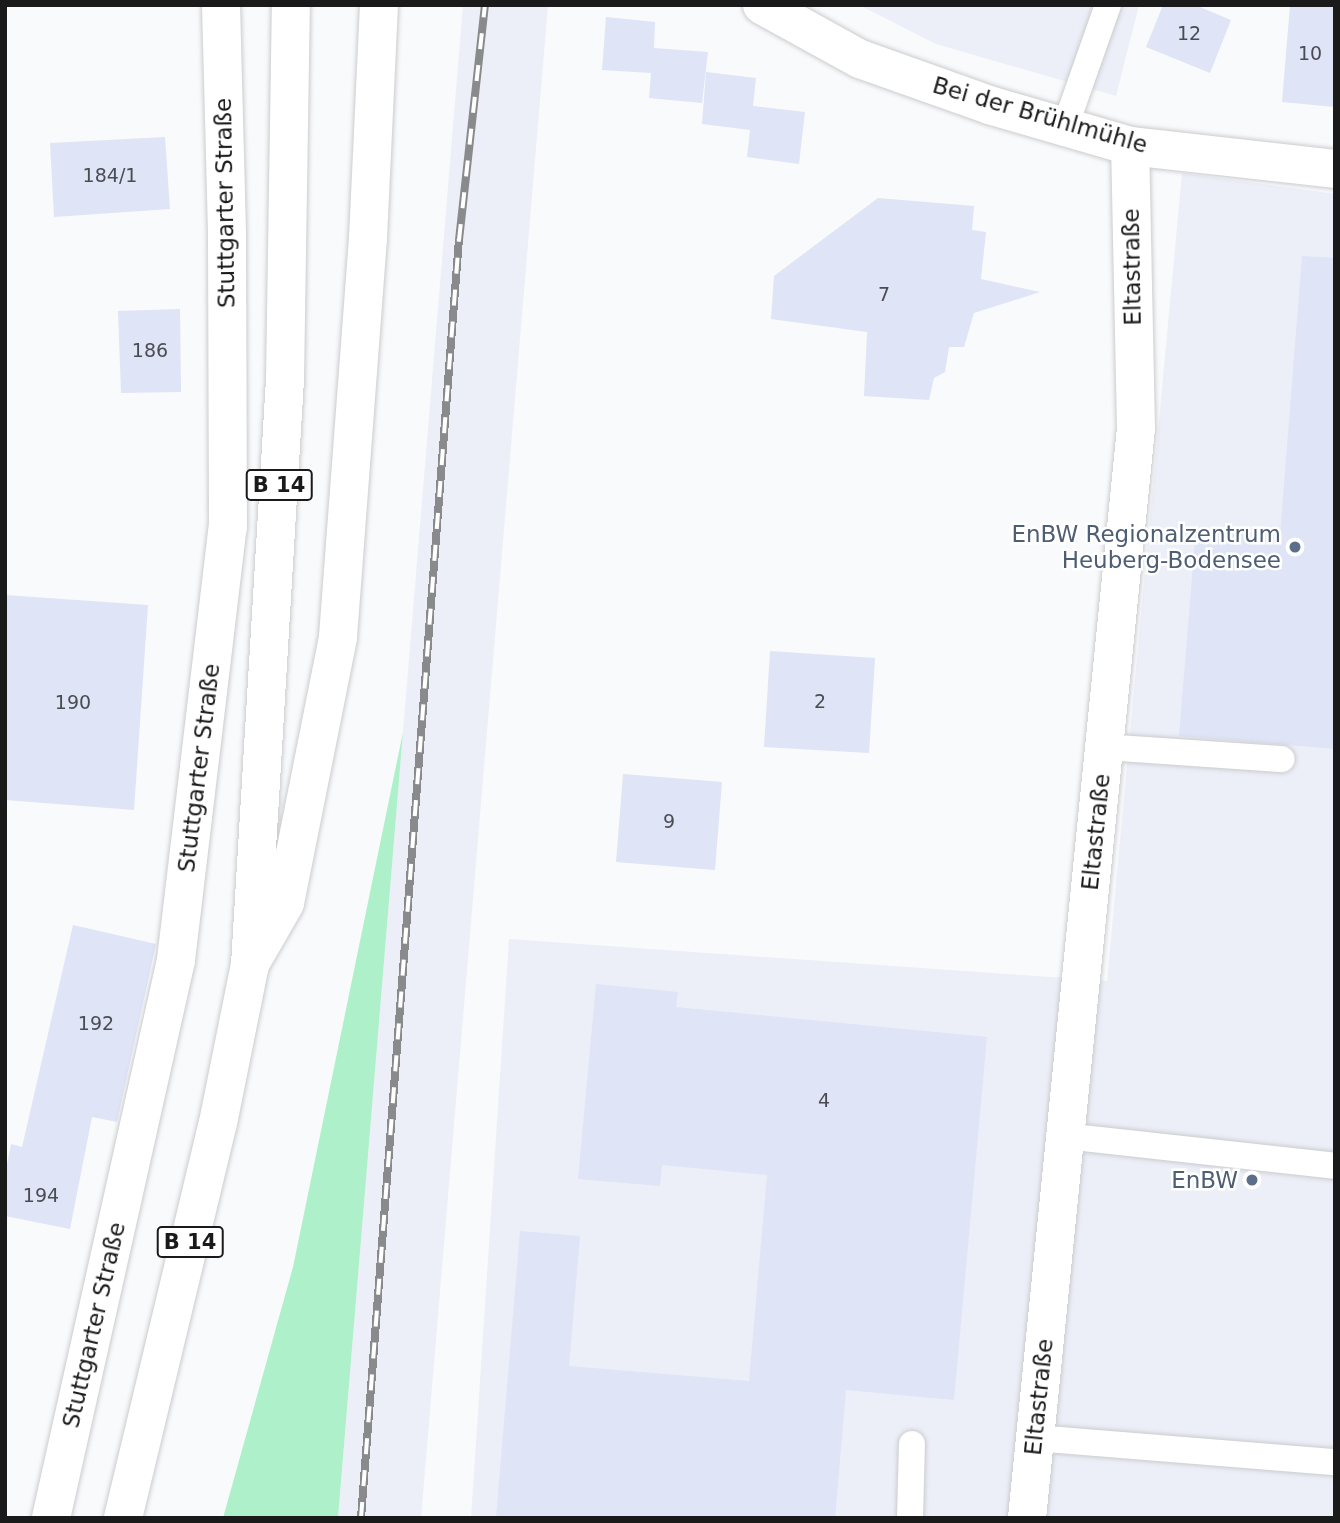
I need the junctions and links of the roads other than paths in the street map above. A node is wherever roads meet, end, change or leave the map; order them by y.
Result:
1 (221, 5) edge
2 (291, 5) edge
3 (379, 5) edge
4 (762, 5) edge
5 (1108, 5) edge
6 (1065, 127) junction
7 (1130, 146) junction
8 (1335, 169) edge
9 (1104, 747) junction
10 (1283, 758) dead end
11 (250, 965) junction
12 (1065, 1136) junction
13 (1335, 1167) edge
14 (1035, 1438) junction
15 (912, 1444) dead end
16 (1335, 1462) edge
17 (51, 1518) edge
18 (123, 1518) edge
19 (909, 1518) edge
20 (1027, 1518) edge

1 - 17 street, Stuttgarter Straße
2 - 11 street, B 14
3 - 11 street, B 14
4 - 6 street, Bei der Brühlmühle
5 - 6 lane
6 - 7 street, Bei der Brühlmühle
7 - 8 street, Bei der Brühlmühle
7 - 9 street, Eltastraße
9 - 10 lane
9 - 12 street, Eltastraße
11 - 18 street, B 14
12 - 13 lane
12 - 14 street, Eltastraße
14 - 16 lane
14 - 20 street, Eltastraße
15 - 19 lane

